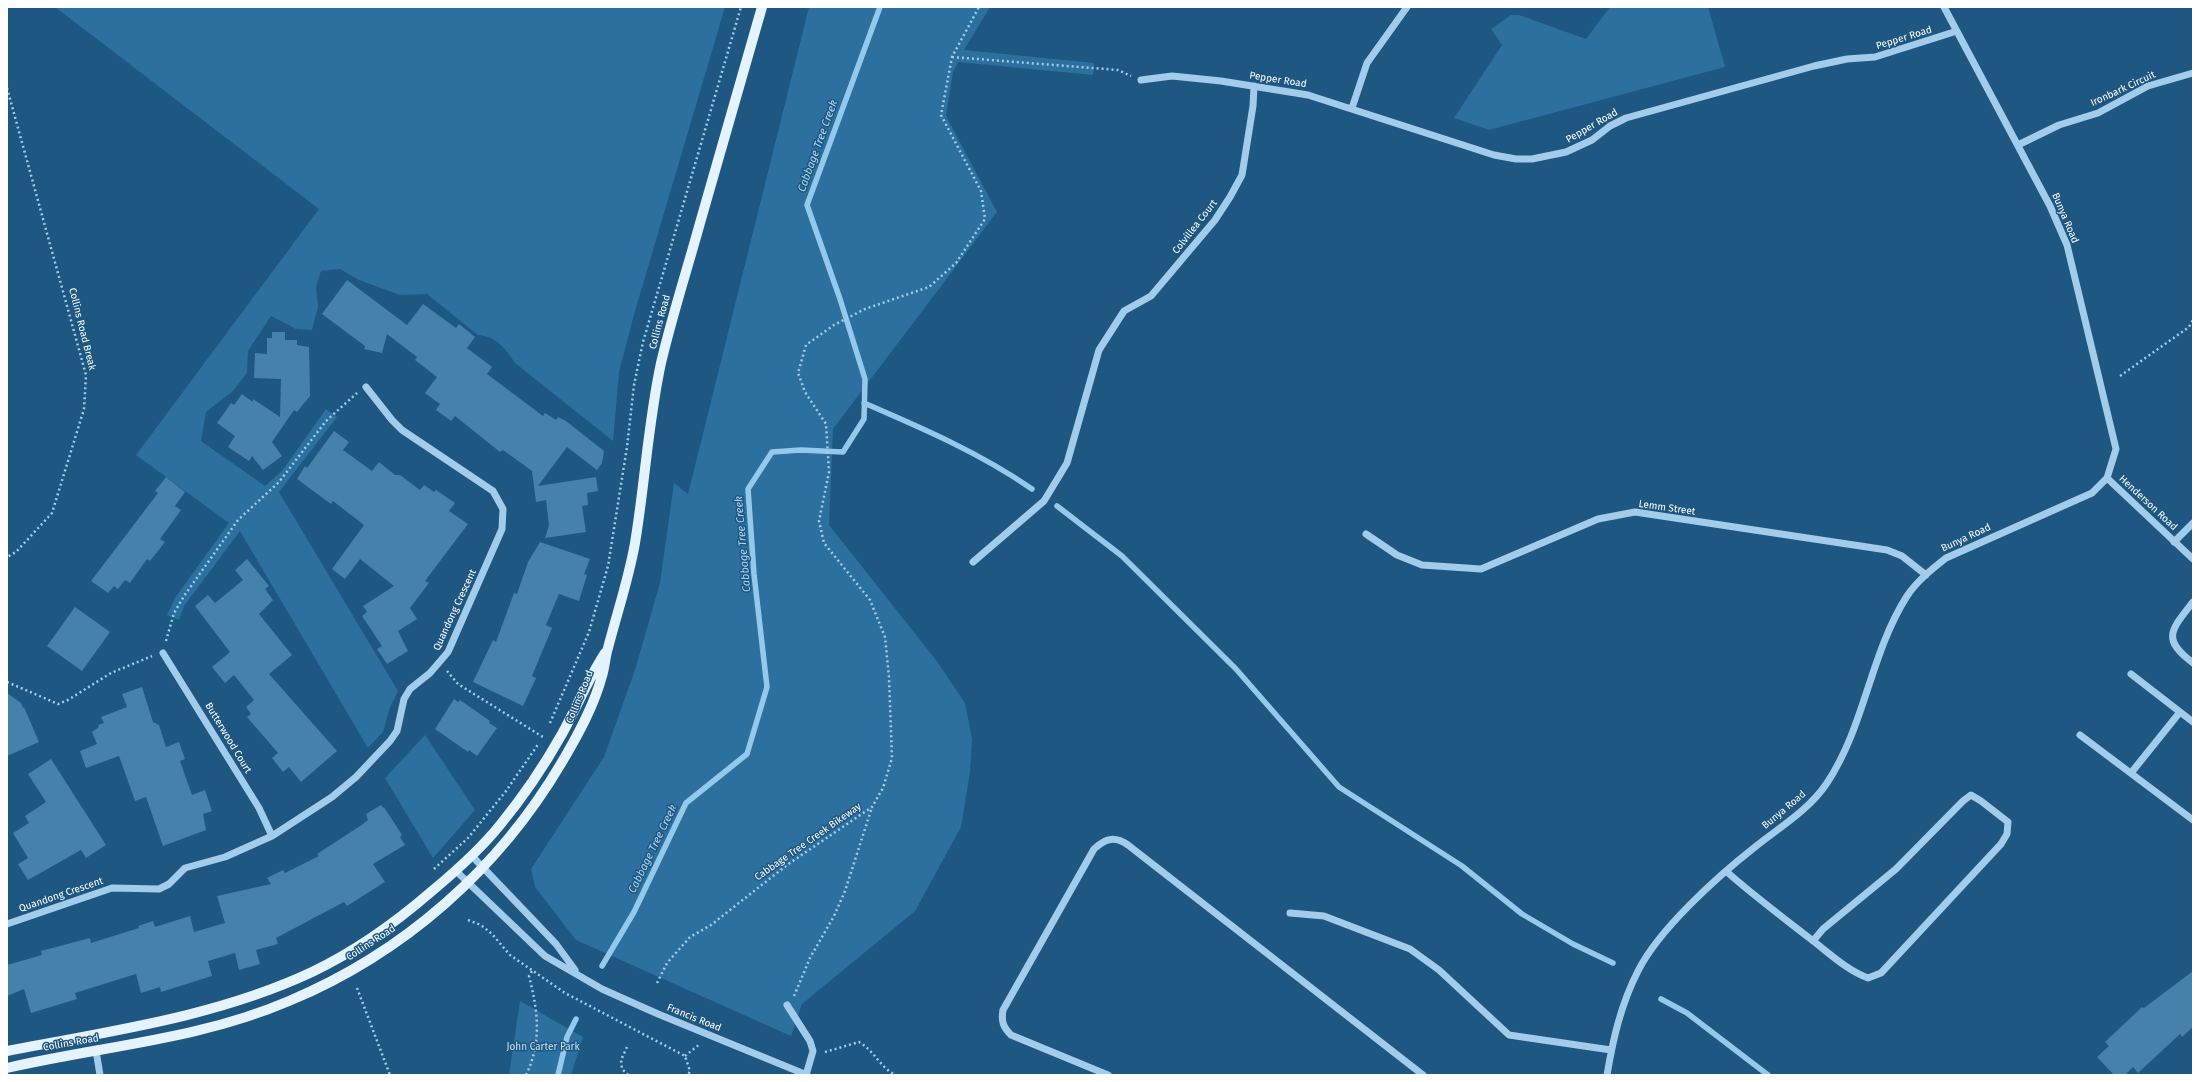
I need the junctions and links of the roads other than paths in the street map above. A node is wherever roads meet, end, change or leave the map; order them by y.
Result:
1 (762, 7) edge
2 (1407, 7) edge
3 (1944, 7) edge
4 (1957, 31) junction
5 (2193, 73) edge
6 (1141, 80) road end
7 (1254, 86) junction
8 (1352, 108) junction
9 (2018, 145) junction
10 (366, 387) road end
11 (2107, 478) junction
12 (2193, 523) edge
13 (1366, 534) dead end
14 (2174, 542) junction
15 (2193, 559) edge
16 (974, 562) dead end
17 (1926, 574) junction
18 (2193, 602) edge
19 (607, 650) junction
20 (163, 653) road end
21 (2193, 663) edge
22 (2131, 674) dead end
23 (2180, 712) junction
24 (2193, 722) edge
25 (2080, 735) dead end
26 (2131, 774) junction
27 (2193, 820) edge
28 (272, 836) junction
29 (472, 856) junction
30 (484, 868) junction
31 (456, 871) junction
32 (1727, 872) junction
33 (469, 883) junction
34 (1290, 913) dead end
35 (7, 924) edge
36 (1813, 941) junction
37 (578, 973) junction
38 (787, 1005) road end
39 (96, 1050) junction
40 (1611, 1050) junction
41 (7, 1051) edge
42 (7, 1068) edge
43 (100, 1075) edge
44 (806, 1075) edge
45 (1108, 1075) edge
46 (1423, 1075) edge
47 (1607, 1075) edge

1 - 19 main road, Collins Road
2 - 8 street
3 - 4 street, Bunya Road
4 - 8 street, Pepper Road
4 - 9 street, Bunya Road
5 - 9 street, Ironbark Circuit
6 - 7 street, Pepper Road
7 - 8 street, Pepper Road
7 - 16 street, Colvillea Court
9 - 11 street, Bunya Road
10 - 28 street, Quandong Crescent
11 - 14 street, Henderson Road
11 - 17 street, Bunya Road
12 - 14 street
13 - 17 street, Lemm Street
14 - 15 street, Henderson Road
17 - 32 street, Bunya Road
18 - 21 street
19 - 29 main road, Collins Road
19 - 30 main road, Collins Road
20 - 28 street, Butterwood Court
22 - 23 street
23 - 24 street
23 - 26 street
25 - 26 street
26 - 27 street
28 - 35 street, Quandong Crescent
29 - 30 street, Francis Road
29 - 31 main road, Collins Road
30 - 33 main road, Collins Road
30 - 37 street, Francis Road
31 - 33 street, Francis Road
31 - 41 main road, Collins Road
32 - 36 street
32 - 40 street, Bunya Road
33 - 37 street, Francis Road
33 - 39 main road, Collins Road
34 - 40 street
36 - 36 street
37 - 44 street, Francis Road
38 - 44 street
39 - 42 main road, Collins Road
39 - 43 street
40 - 47 street, Bunya Road
45 - 46 street

